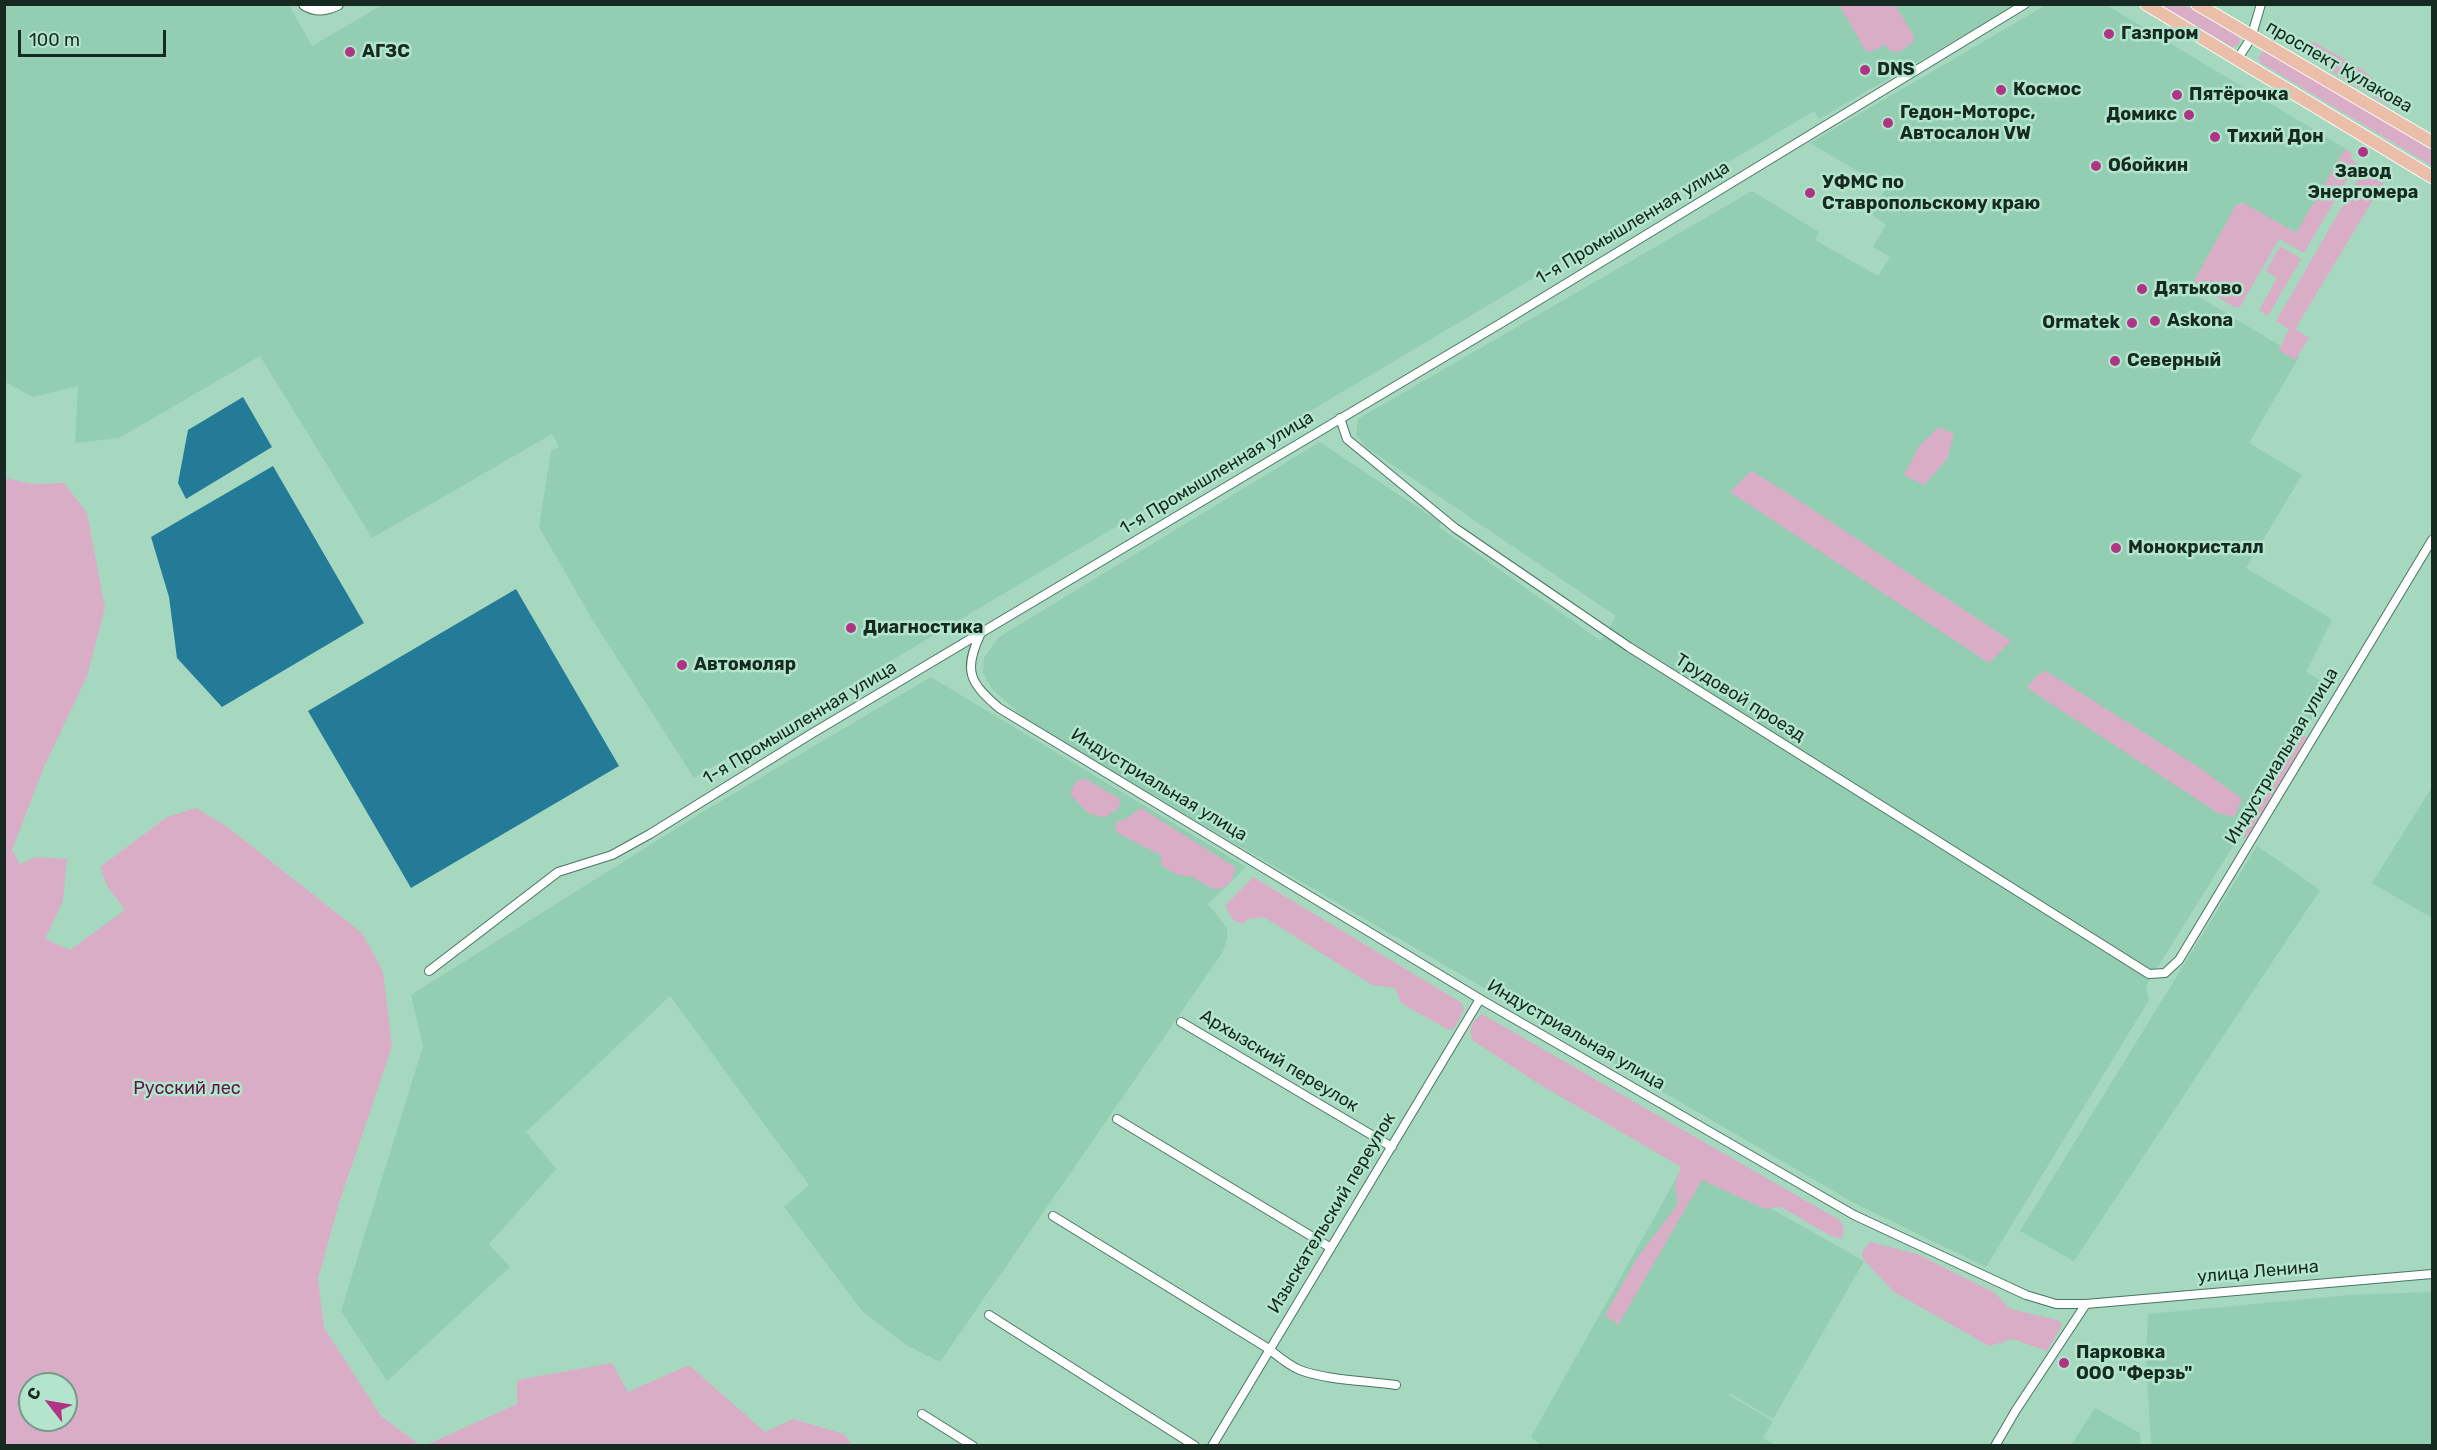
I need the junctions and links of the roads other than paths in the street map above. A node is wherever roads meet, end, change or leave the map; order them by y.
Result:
1 (306, 4) edge
2 (337, 4) edge
3 (2025, 4) edge
4 (2146, 4) edge
5 (2197, 4) edge
6 (2261, 4) edge
7 (2252, 38) junction
8 (2237, 60) junction
9 (2433, 142) edge
10 (2433, 177) edge
11 (1340, 418) junction
12 (2433, 540) edge
13 (980, 635) junction
14 (429, 971) dead end
15 (2149, 974) joint
16 (1480, 999) junction
17 (1181, 1022) dead end
18 (1117, 1119) dead end
19 (1392, 1147) junction
20 (1053, 1216) dead end
21 (1331, 1248) junction
22 (2433, 1274) edge
23 (2086, 1304) junction
24 (990, 1315) dead end
25 (1269, 1349) junction
26 (1396, 1385) dead end
27 (922, 1414) dead end
28 (973, 1446) edge
29 (1195, 1446) edge
30 (1212, 1446) edge
31 (1995, 1446) edge

1 - 2 main road
3 - 11 street, 1-я Промышленная улица
4 - 8 main road
5 - 7 main road, проспект Кулакова
6 - 7 street
7 - 8 street
7 - 9 main road, проспект Кулакова
8 - 10 main road
11 - 13 street, 1-я Промышленная улица
11 - 15 street, Трудовой проезд
12 - 15 street, Индустриальная улица
13 - 14 street, 1-я Промышленная улица
13 - 16 street, Индустриальная улица
16 - 19 street, Изыскательский переулок
16 - 23 street, Индустриальная улица
17 - 19 street, Архызский переулок
18 - 21 street
19 - 21 street, Изыскательский переулок
20 - 25 street
21 - 25 street, Изыскательский переулок
22 - 23 street, улица Ленина
23 - 31 street
24 - 29 street
25 - 26 street
25 - 30 street, Изыскательский переулок
27 - 28 street

